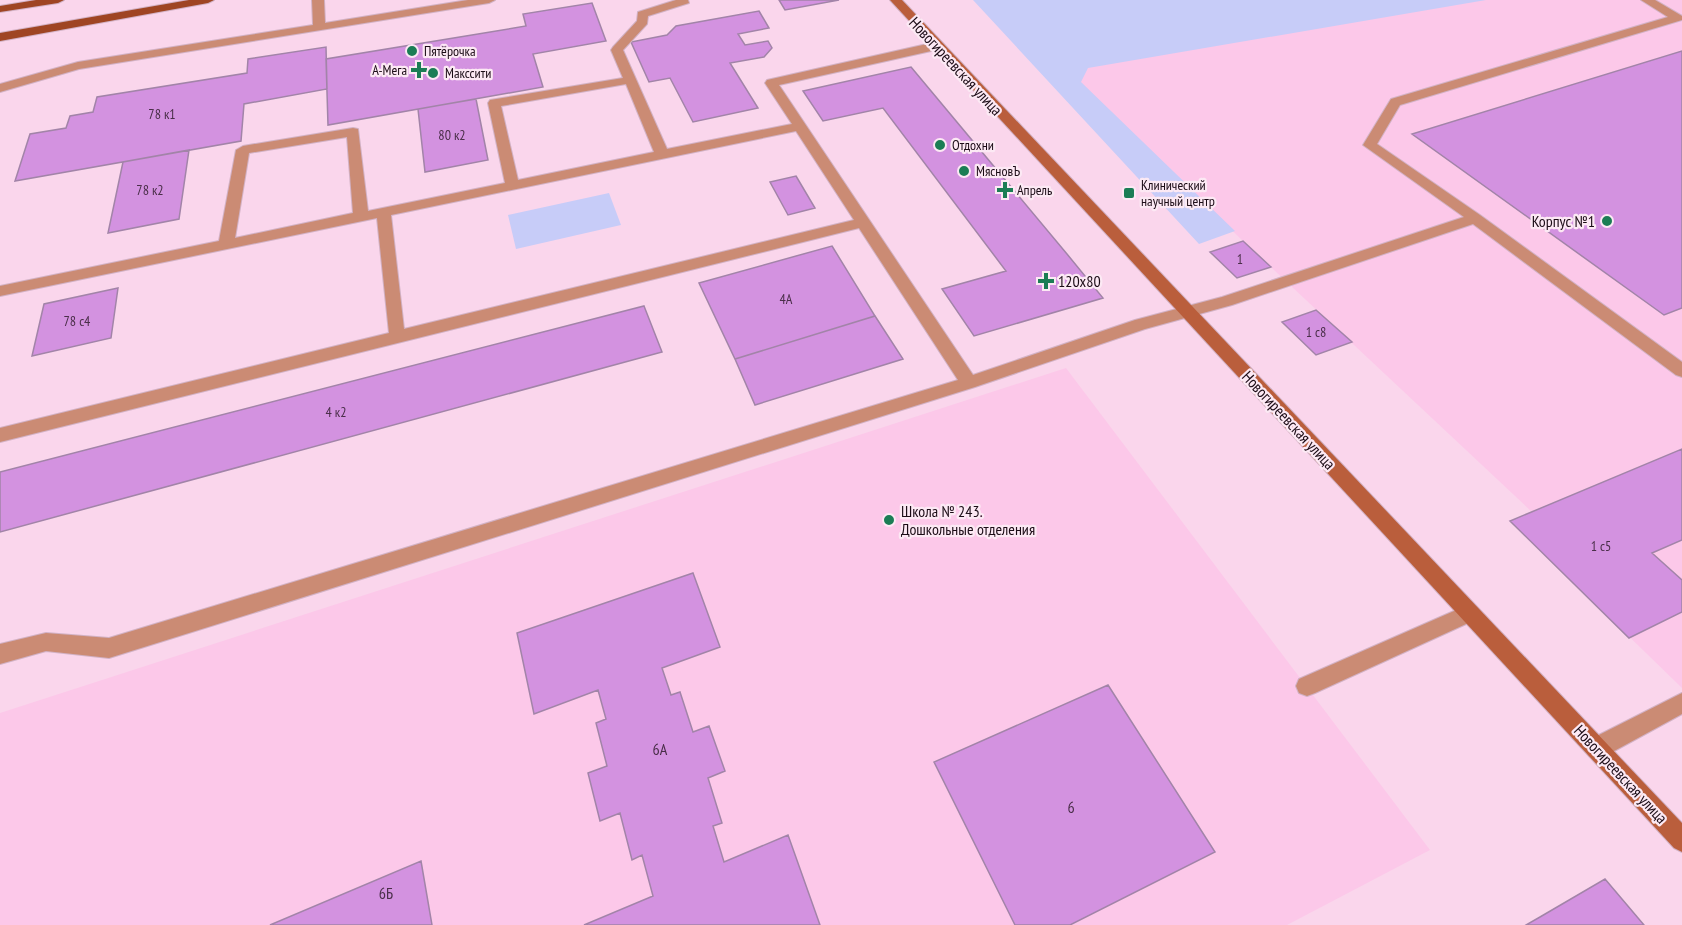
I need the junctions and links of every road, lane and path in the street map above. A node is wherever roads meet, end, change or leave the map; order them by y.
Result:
1 (58, 0) edge
2 (208, 0) edge
3 (318, 0) edge
4 (421, 0) edge
5 (489, 0) edge
6 (682, 0) edge
7 (896, 0) edge
8 (1647, 0) edge
9 (0, 9) edge
10 (362, 21) junction
11 (319, 27) junction
12 (0, 37) edge
13 (936, 46) junction
14 (630, 80) junction
15 (0, 88) edge
16 (800, 126) junction
17 (662, 154) junction
18 (512, 185) junction
19 (384, 212) junction
20 (361, 217) junction
21 (1475, 218) junction
22 (863, 222) junction
23 (226, 244) junction
24 (0, 291) edge
25 (1186, 311) junction
26 (397, 337) junction
27 (1682, 371) edge
28 (969, 383) junction
29 (0, 435) edge
30 (1470, 613) junction
31 (0, 654) edge
32 (1307, 686) dead end
33 (1682, 703) edge
34 (1597, 748) junction
35 (1682, 840) edge

1 - 9 main road
2 - 12 main road
3 - 11 lane
4 - 10 lane
5 - 10 lane
6 - 14 lane
7 - 13 main road, Новогиреевская улица
8 - 21 lane
10 - 11 lane
11 - 15 lane
13 - 16 lane
13 - 25 main road, Новогиреевская улица
14 - 17 lane
14 - 18 lane
16 - 17 lane
16 - 22 lane
17 - 18 lane
18 - 19 lane
19 - 20 lane
19 - 26 lane
20 - 23 lane
20 - 23 lane
21 - 25 lane
21 - 27 lane
22 - 26 lane
22 - 28 lane
23 - 24 lane
25 - 28 lane
25 - 30 main road, Новогиреевская улица
26 - 29 lane
28 - 31 lane
30 - 32 lane
30 - 34 main road, Новогиреевская улица
33 - 34 lane
34 - 35 main road, Новогиреевская улица

